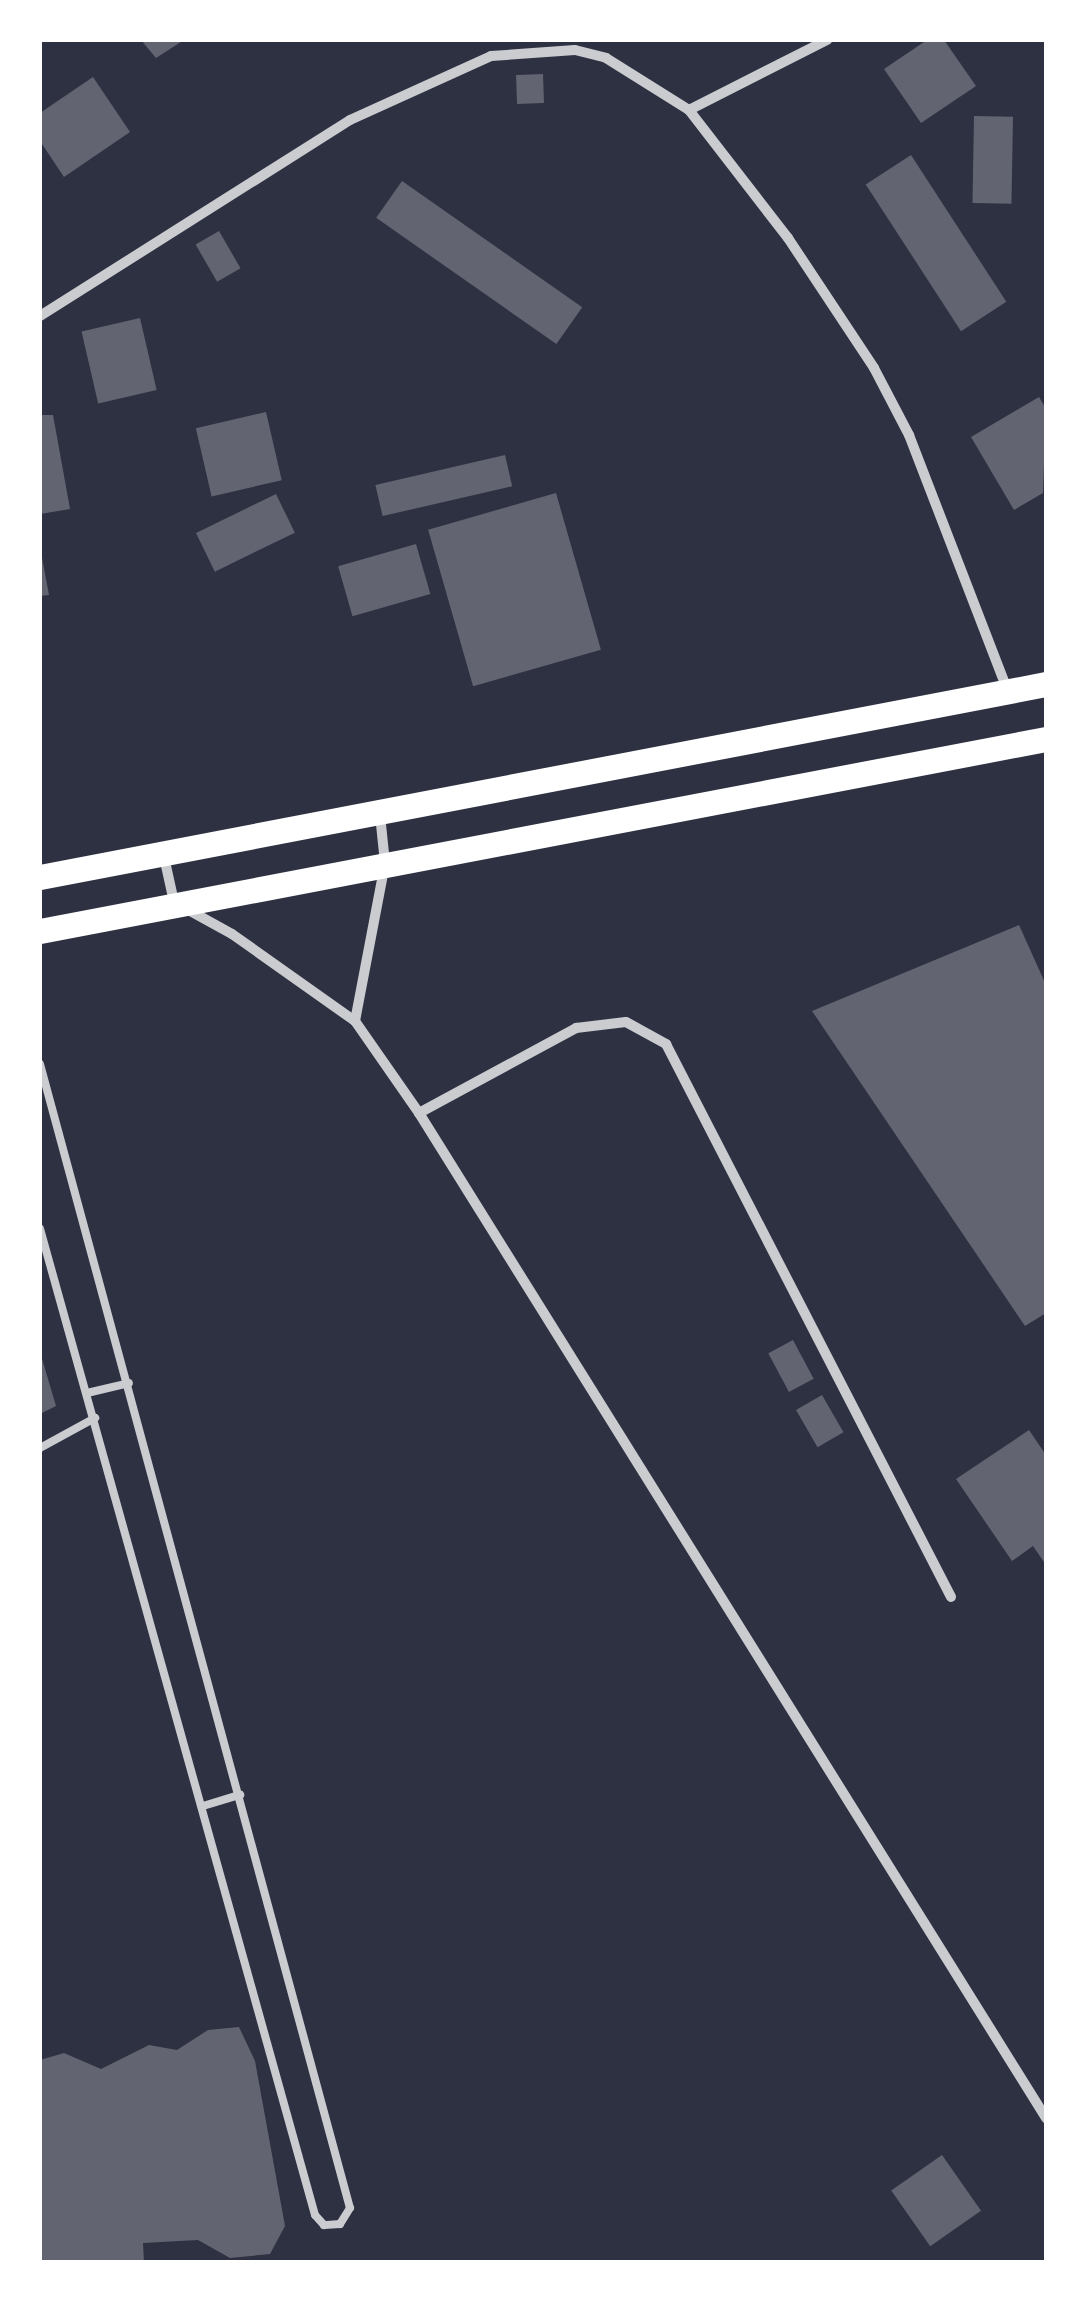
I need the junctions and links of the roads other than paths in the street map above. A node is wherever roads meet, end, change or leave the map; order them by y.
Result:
1 (827, 40) edge
2 (689, 110) junction
3 (40, 316) edge
4 (1046, 684) edge
5 (1008, 692) junction
6 (1046, 739) edge
7 (379, 808) junction
8 (162, 851) junction
9 (384, 863) junction
10 (40, 878) edge
11 (174, 902) junction
12 (40, 931) edge
13 (355, 1021) junction
14 (40, 1064) edge
15 (420, 1113) junction
16 (40, 1229) edge
17 (128, 1383) junction
18 (88, 1392) junction
19 (95, 1418) junction
20 (40, 1448) edge
21 (951, 1597) dead end
22 (240, 1796) junction
23 (204, 1806) junction
24 (1046, 2118) edge

1 - 2 street
2 - 3 street
2 - 5 street
4 - 5 main road
5 - 7 main road
6 - 9 main road
7 - 8 main road
7 - 9 street
8 - 10 main road
8 - 11 street
9 - 11 main road
9 - 13 street
11 - 12 main road
11 - 13 street
13 - 15 street
14 - 17 lane
15 - 21 street
15 - 24 street
16 - 18 lane
17 - 18 lane
17 - 22 lane
18 - 19 lane
19 - 20 lane
19 - 23 lane
22 - 23 lane
22 - 23 lane

